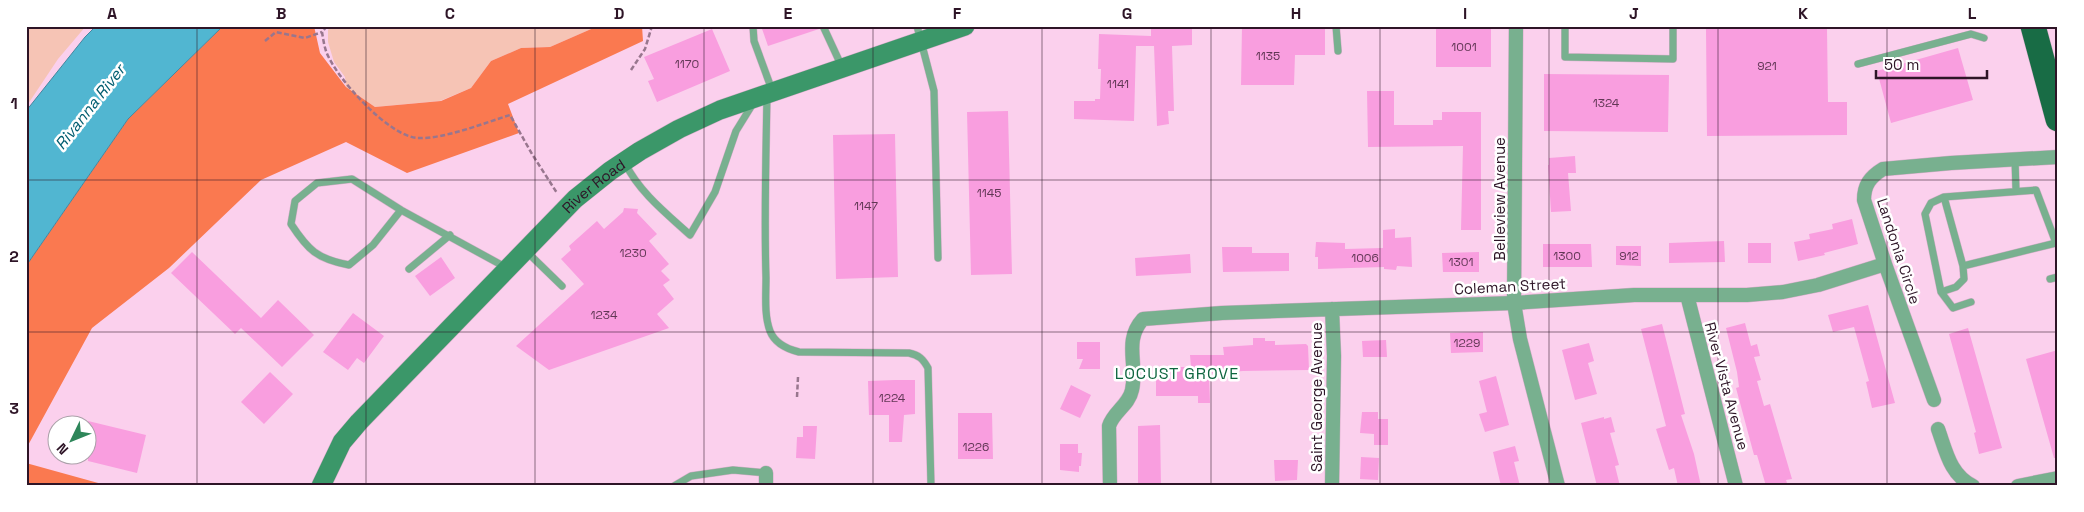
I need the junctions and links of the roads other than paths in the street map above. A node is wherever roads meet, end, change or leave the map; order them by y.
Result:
1 (753, 26) edge
2 (823, 26) edge
3 (965, 26) edge
4 (1336, 26) edge
5 (1516, 26) edge
6 (1565, 26) edge
7 (1673, 26) edge
8 (2032, 26) edge
9 (919, 34) edge
10 (1984, 38) dead end
11 (1338, 51) dead end
12 (1858, 64) dead end
13 (842, 68) junction
14 (766, 93) junction
15 (2058, 119) edge
16 (2058, 157) edge
17 (2015, 158) junction
18 (624, 162) junction
19 (2016, 191) junction
20 (1944, 196) junction
21 (401, 210) junction
22 (450, 236) junction
23 (2057, 246) edge
24 (526, 250) junction
25 (938, 258) dead end
26 (1885, 264) junction
27 (1964, 266) junction
28 (507, 268) junction
29 (409, 269) dead end
30 (562, 286) dead end
31 (1942, 292) junction
32 (1687, 295) junction
33 (1970, 302) dead end
34 (1514, 303) junction
35 (1332, 309) junction
36 (1934, 400) dead end
37 (1938, 429) dead end
38 (2058, 478) edge
39 (766, 479) edge
40 (321, 486) edge
41 (674, 486) edge
42 (931, 486) edge
43 (1110, 486) edge
44 (1332, 486) edge
45 (1558, 486) edge
46 (1736, 486) edge
47 (1973, 486) edge
48 (2018, 486) edge

1 - 14 lane
2 - 13 lane
3 - 9 street, River Road
4 - 11 lane
5 - 34 street, Belleview Avenue
6 - 7 lane
8 - 15 highway
9 - 13 street, River Road
9 - 25 lane
10 - 12 lane
13 - 14 street, River Road
14 - 18 street, River Road
14 - 18 lane
14 - 42 lane
16 - 17 street, Landonia Circle
17 - 19 lane
17 - 26 street, Landonia Circle
18 - 24 street, River Road
19 - 20 lane
19 - 23 lane
20 - 27 lane
20 - 31 lane
21 - 21 lane
21 - 22 lane
22 - 28 lane
22 - 29 lane
23 - 27 lane
24 - 28 street, River Road
24 - 30 lane
26 - 32 street, Coleman Street
26 - 36 street, Landonia Circle
27 - 31 lane
28 - 40 street, River Road
31 - 33 lane
32 - 34 street, Coleman Street
32 - 46 street, River Vista Avenue
34 - 35 street, Coleman Street
34 - 45 street, Belleview Avenue
35 - 43 street, Coleman Street
35 - 44 street, Saint George Avenue
37 - 47 street
38 - 48 street
39 - 41 lane

